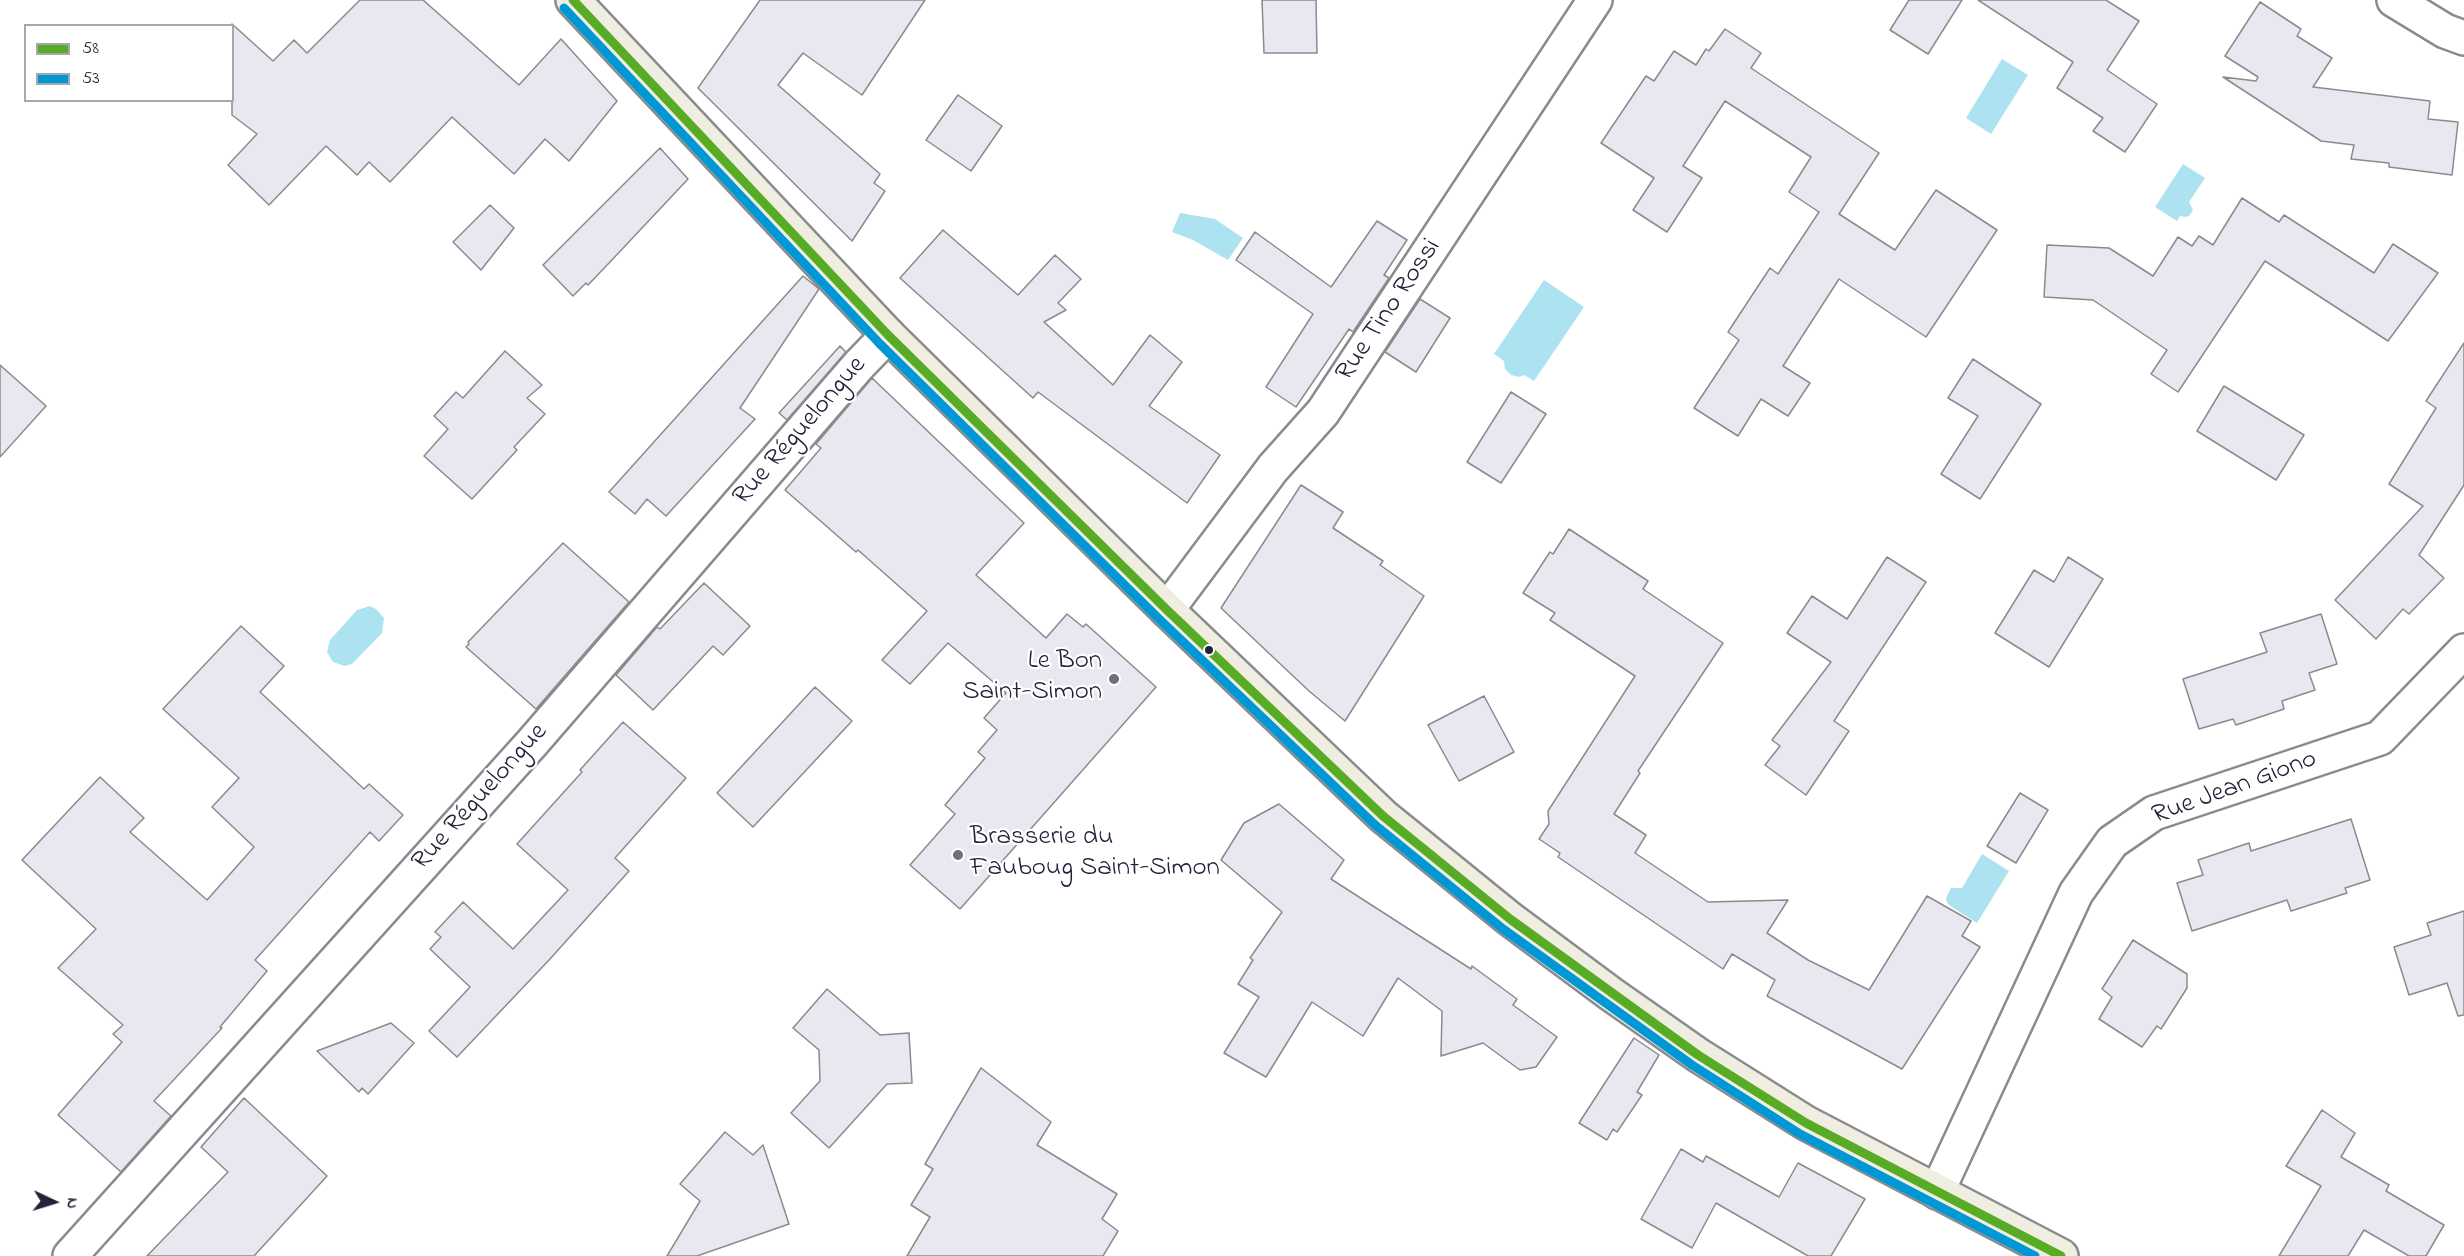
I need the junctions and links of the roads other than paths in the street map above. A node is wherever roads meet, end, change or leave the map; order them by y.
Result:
1 (573, 0) edge
2 (1595, 0) edge
3 (2394, 0) edge
4 (2464, 38) edge
5 (888, 335) junction
6 (1167, 610) junction
7 (2464, 651) edge
8 (1937, 1192) junction
9 (70, 1256) edge
10 (2061, 1256) edge

1 - 5 main road
2 - 6 street, Rue Tino Rossi
3 - 4 street
5 - 6 main road
5 - 9 street, Rue Réguelongue
6 - 8 main road
7 - 8 street, Rue Jean Giono
8 - 10 main road

